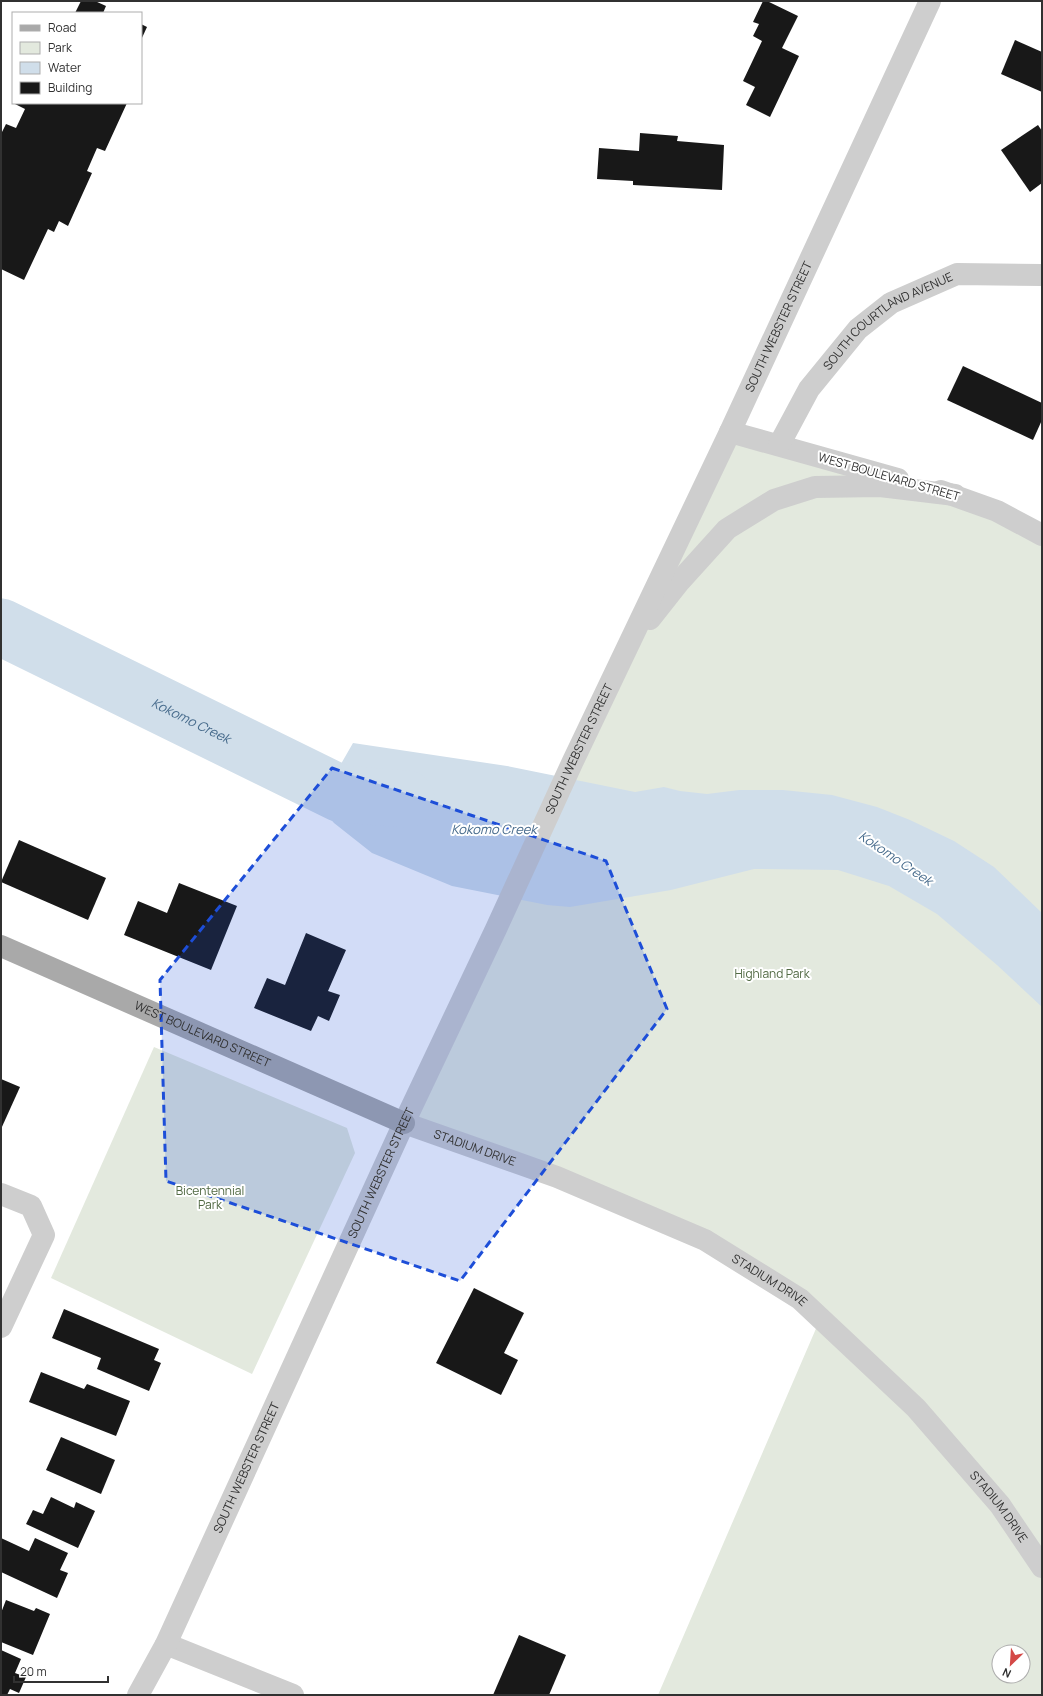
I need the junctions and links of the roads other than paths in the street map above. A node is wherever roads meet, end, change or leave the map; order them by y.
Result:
1 (930, 1) edge
2 (1042, 275) edge
3 (730, 432) junction
4 (780, 445) junction
5 (955, 495) junction
6 (1042, 536) edge
7 (625, 651) junction
8 (1, 946) edge
9 (404, 1123) junction
10 (1, 1194) edge
11 (1, 1327) edge
12 (1042, 1567) edge
13 (166, 1644) junction
14 (138, 1695) edge
15 (293, 1695) edge

1 - 3 street, SOUTH WEBSTER STREET
2 - 4 street, SOUTH COURTLAND AVENUE
3 - 4 street, WEST BOULEVARD STREET
3 - 7 street, SOUTH WEBSTER STREET
4 - 5 street, WEST BOULEVARD STREET
5 - 6 street, WEST BOULEVARD STREET
5 - 7 street, SOUTH WEBSTER STREET
7 - 9 street, SOUTH WEBSTER STREET
8 - 9 main road, WEST BOULEVARD STREET
9 - 12 street, STADIUM DRIVE
9 - 13 street, SOUTH WEBSTER STREET
10 - 11 street
13 - 14 street, SOUTH WEBSTER STREET
13 - 15 street

